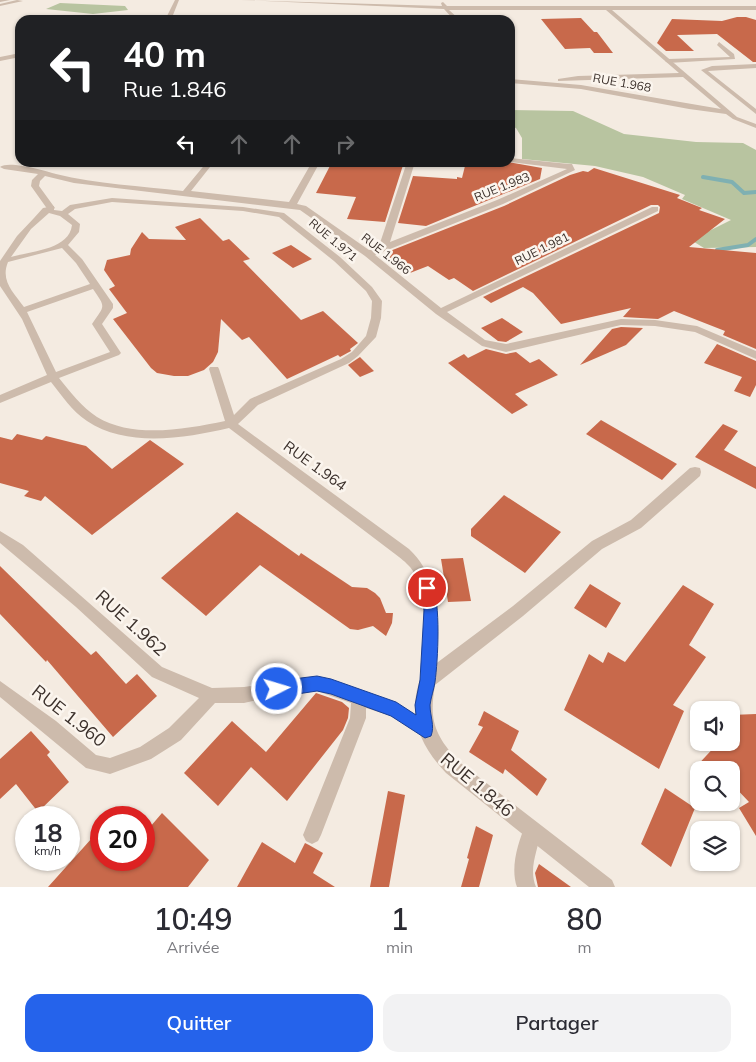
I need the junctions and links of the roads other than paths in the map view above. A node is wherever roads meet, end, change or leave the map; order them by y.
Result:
1 (8, 0) edge
2 (19, 0) edge
3 (177, 0) edge
4 (243, 0) edge
5 (442, 0) edge
6 (0, 3) edge
7 (445, 8) junction
8 (608, 8) junction
9 (756, 8) edge
10 (170, 15) edge
11 (452, 15) edge
12 (719, 44) dead end
13 (15, 56) edge
14 (0, 59) edge
15 (668, 60) junction
16 (756, 66) edge
17 (685, 75) junction
18 (515, 81) edge
19 (547, 82) junction
20 (756, 104) edge
21 (746, 105) junction
22 (729, 112) junction
23 (756, 112) edge
24 (756, 126) edge
25 (515, 160) edge
26 (15, 161) edge
27 (1, 166) edge
28 (207, 167) edge
29 (313, 167) edge
30 (409, 167) edge
31 (42, 175) junction
32 (184, 194) junction
33 (292, 205) junction
34 (48, 209) junction
35 (655, 209) dead end
36 (63, 214) junction
37 (64, 245) junction
38 (383, 249) junction
39 (368, 254) junction
40 (4, 261) junction
41 (96, 285) junction
42 (3, 290) edge
43 (22, 311) junction
44 (440, 312) junction
45 (756, 355) edge
46 (214, 369) dead end
47 (54, 377) junction
48 (0, 398) edge
49 (231, 424) junction
50 (695, 472) dead end
51 (0, 536) edge
52 (428, 680) junction
53 (0, 688) edge
54 (212, 696) junction
55 (359, 697) junction
56 (425, 730) junction
57 (532, 830) junction
58 (312, 835) dead end
59 (527, 887) edge
60 (605, 887) edge

1 - 6 street
2 - 6 lane
3 - 10 street
4 - 7 street
5 - 7 street
7 - 8 street
7 - 11 street
8 - 9 street
8 - 15 street
12 - 15 lane
13 - 14 street
15 - 17 street
16 - 21 lane
17 - 19 street
17 - 22 street
18 - 19 street, RUE 1.968
19 - 22 street, RUE 1.968
20 - 21 lane
21 - 23 lane
22 - 24 street
25 - 38 street, RUE 1.983
26 - 27 street, RUE 1.966
27 - 31 street, RUE 1.966
28 - 32 street
29 - 33 street
30 - 38 street
31 - 32 street, RUE 1.966
31 - 34 street
32 - 33 street, RUE 1.966
33 - 39 street, RUE 1.966
34 - 36 lane
34 - 40 lane
35 - 44 street, RUE 1.981
36 - 37 lane
36 - 49 lane, RUE 1.971
37 - 40 lane
37 - 41 lane
38 - 39 street, RUE 1.983
39 - 44 street, RUE 1.966
40 - 42 lane
41 - 43 lane
41 - 47 lane
42 - 43 lane
43 - 47 lane
44 - 45 street, RUE 1.966
46 - 49 lane
47 - 48 lane
47 - 49 lane
49 - 52 lane, RUE 1.964
50 - 52 street
51 - 54 lane, RUE 1.962
52 - 56 street, RUE 1.846
53 - 54 lane, RUE 1.960
54 - 55 lane, RUE 1.962
55 - 56 lane, RUE 1.962
55 - 58 lane
56 - 57 street, RUE 1.846
57 - 59 lane
57 - 60 street, RUE 1.846

